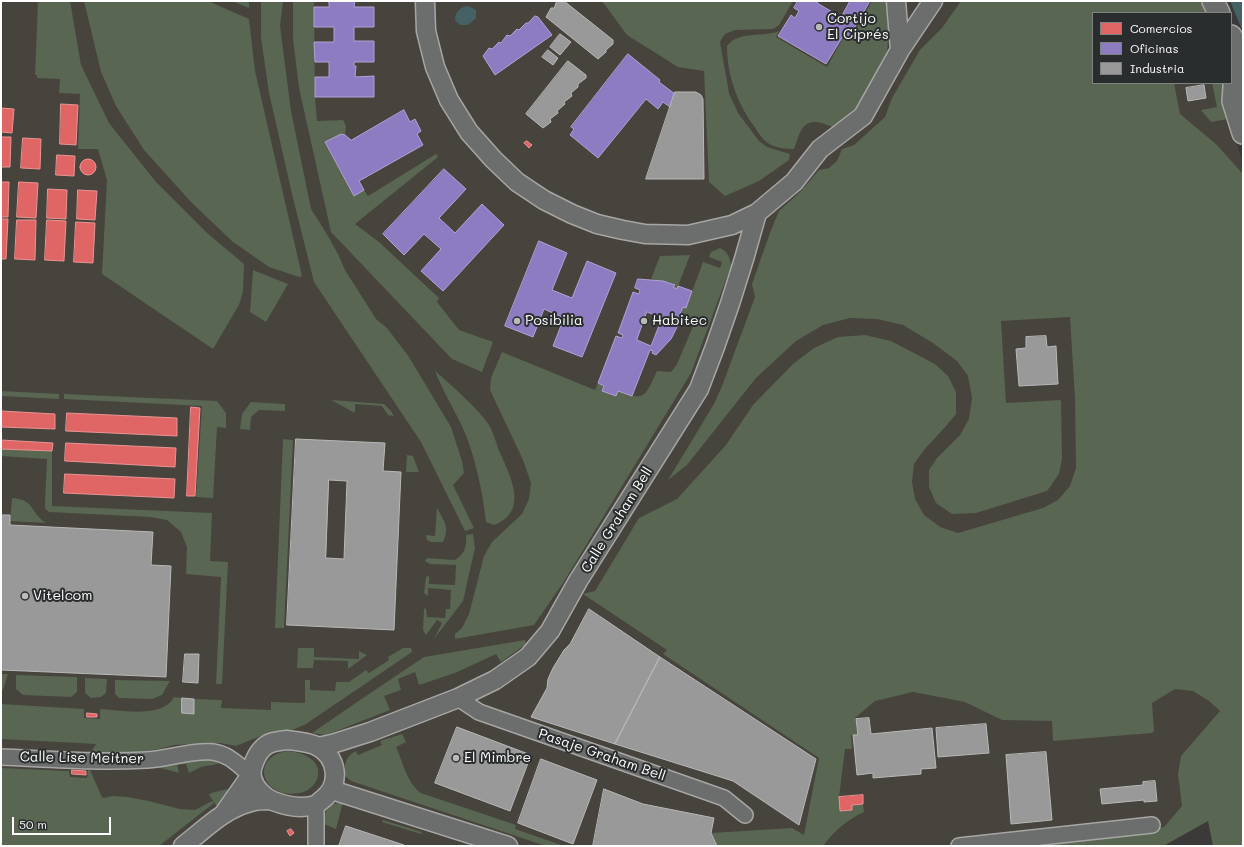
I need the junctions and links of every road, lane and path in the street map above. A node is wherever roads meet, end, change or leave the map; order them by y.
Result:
1 (425, 1) edge
2 (896, 1) edge
3 (933, 1) edge
4 (1213, 1) edge
5 (1218, 12) edge
6 (1232, 38) edge
7 (900, 50) junction
8 (1243, 133) edge
9 (757, 213) junction
10 (458, 698) junction
11 (370, 732) junction
12 (318, 747) junction
13 (1, 757) edge
14 (334, 767) junction
15 (251, 775) junction
16 (332, 790) junction
17 (270, 800) junction
18 (316, 804) junction
19 (223, 814) junction
20 (745, 815) dead end
21 (1152, 825) dead end
22 (183, 846) edge
23 (316, 846) edge
24 (508, 846) edge
25 (959, 846) edge

1 - 9 street
2 - 7 street
3 - 7 street
4 - 5 main road
6 - 8 main road
7 - 9 street
9 - 10 street, Calle Graham Bell
10 - 11 street, Calle Graham Bell
10 - 20 street, Pasaje Graham Bell
11 - 12 street, Calle Graham Bell
11 - 14 street, Calle Graham Bell
12 - 14 street
12 - 15 street
13 - 15 street, Calle Lise Meitner
14 - 16 street
15 - 17 street
15 - 19 street
16 - 18 street
16 - 24 street
17 - 18 street
17 - 19 street
18 - 23 street
19 - 22 street
21 - 25 street

